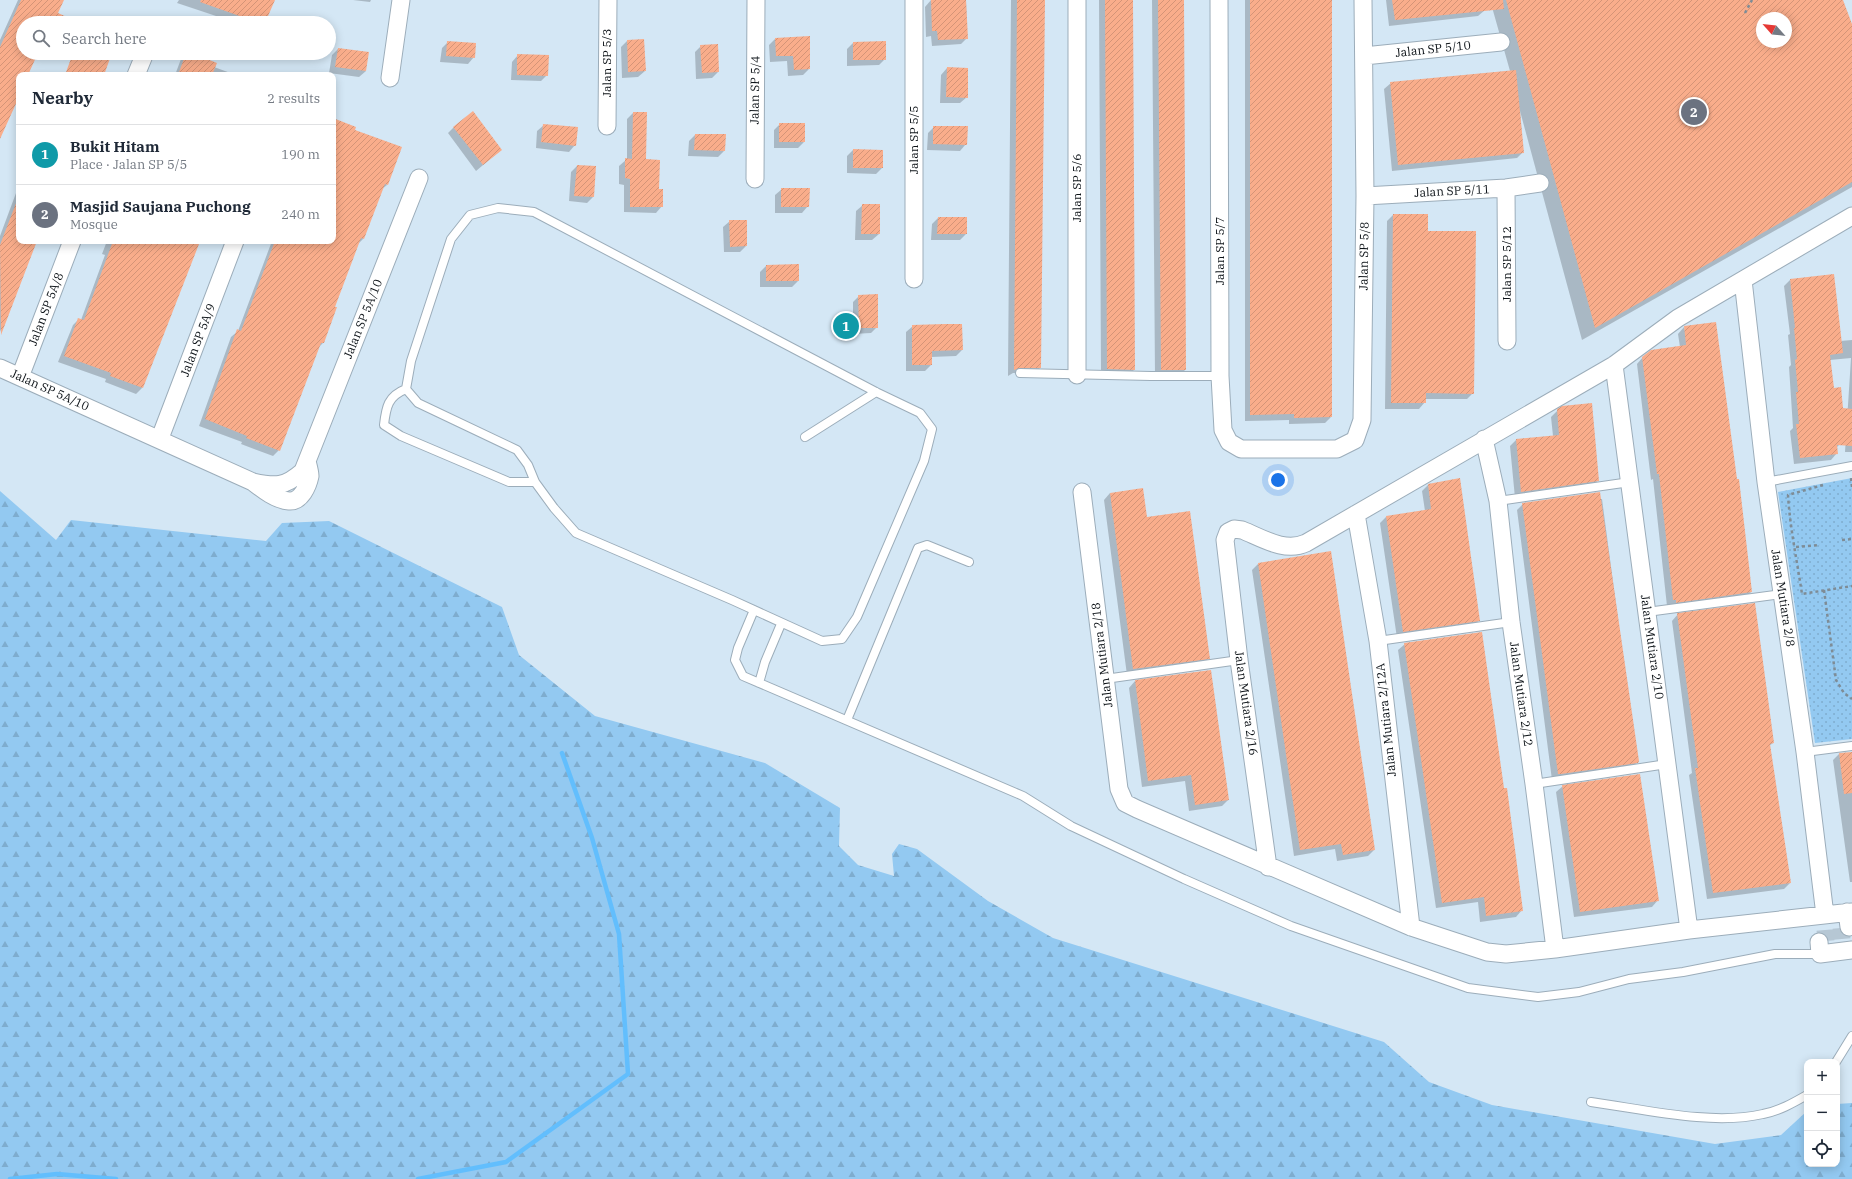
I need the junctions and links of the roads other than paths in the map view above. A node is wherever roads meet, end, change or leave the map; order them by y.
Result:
1 (401, 0) edge
2 (608, 0) edge
3 (756, 0) edge
4 (914, 0) edge
5 (1077, 0) edge
6 (1219, 0) edge
7 (1363, 0) edge
8 (1501, 42) dead end
9 (1364, 56) junction
10 (142, 60) edge
11 (137, 72) edge
12 (390, 78) dead end
13 (607, 126) dead end
14 (419, 178) dead end
15 (755, 179) dead end
16 (1540, 183) dead end
17 (1506, 188) junction
18 (1365, 196) junction
19 (1852, 216) edge
20 (71, 244) edge
21 (235, 244) edge
22 (914, 279) dead end
23 (1743, 280) junction
24 (1507, 341) dead end
25 (1614, 365) junction
26 (0, 368) edge
27 (1020, 373) dead end
28 (1077, 375) junction
29 (20, 376) junction
30 (1220, 376) junction
31 (406, 389) junction
32 (876, 392) junction
33 (806, 437) dead end
34 (160, 438) junction
35 (1484, 439) junction
36 (1285, 449) joint
37 (1852, 466) edge
38 (535, 482) junction
39 (1630, 482) junction
40 (1766, 482) junction
41 (1082, 492) dead end
42 (1498, 501) junction
43 (1356, 514) junction
44 (969, 562) dead end
45 (1782, 594) junction
46 (754, 610) junction
47 (1647, 612) junction
48 (1511, 622) junction
49 (781, 624) junction
50 (1378, 641) junction
51 (1239, 660) junction
52 (1105, 679) junction
53 (759, 684) junction
54 (847, 720) junction
55 (1852, 746) edge
56 (1805, 752) junction
57 (1667, 764) junction
58 (1534, 784) junction
59 (1268, 867) junction
60 (1411, 926) junction
61 (1689, 930) junction
62 (1835, 932) edge
63 (1554, 949) junction
64 (1852, 1036) edge
65 (1838, 1059) edge
66 (1804, 1097) edge
67 (1591, 1102) dead end

1 - 12 street
2 - 13 street, Jalan SP 5/3
3 - 15 street, Jalan SP 5/4
4 - 22 street, Jalan SP 5/5
5 - 28 street, Jalan SP 5/6
6 - 30 street, Jalan SP 5/7
7 - 9 street, Jalan SP 5/8
8 - 9 street, Jalan SP 5/10
9 - 18 street, Jalan SP 5/8
10 - 11 street
14 - 34 street, Jalan SP 5A/10
16 - 17 street, Jalan SP 5/11
17 - 18 street, Jalan SP 5/11
17 - 24 street, Jalan SP 5/12
18 - 36 street, Jalan SP 5/8
19 - 23 street
20 - 29 street, Jalan SP 5A/8
21 - 34 street, Jalan SP 5A/9
23 - 25 street
23 - 40 street, Jalan Mutiara 2/8
25 - 35 street
25 - 39 street, Jalan Mutiara 2/10
26 - 29 street, Jalan SP 5A/10
27 - 28 lane
28 - 30 lane
29 - 34 street, Jalan SP 5A/10
30 - 36 street, Jalan SP 5/7
31 - 32 lane
31 - 38 lane
31 - 38 lane
32 - 33 lane
32 - 49 lane
35 - 42 street, Jalan Mutiara 2/12
35 - 43 street
37 - 40 lane
38 - 46 lane
39 - 42 lane
39 - 47 street, Jalan Mutiara 2/10
40 - 45 street, Jalan Mutiara 2/8
41 - 52 street, Jalan Mutiara 2/18
42 - 48 street, Jalan Mutiara 2/12
43 - 50 street, Jalan Mutiara 2/12A
43 - 51 street, Jalan Mutiara 2/16
44 - 54 lane
45 - 47 lane
45 - 56 street, Jalan Mutiara 2/8
46 - 49 lane
46 - 53 lane
47 - 57 street, Jalan Mutiara 2/10
48 - 50 lane
48 - 58 street, Jalan Mutiara 2/12
49 - 53 lane
50 - 60 street, Jalan Mutiara 2/12A
51 - 52 lane
51 - 59 street, Jalan Mutiara 2/16
52 - 59 street, Jalan Mutiara 2/18
53 - 54 lane
54 - 62 lane
55 - 56 lane
56 - 62 street, Jalan Mutiara 2/8
57 - 58 lane
57 - 61 street, Jalan Mutiara 2/10
58 - 63 street, Jalan Mutiara 2/12
59 - 60 street, Jalan Mutiara 2/18
60 - 63 street, Jalan Mutiara 2/18
61 - 62 street, Jalan Mutiara 2/18
61 - 63 street, Jalan Mutiara 2/18
64 - 65 lane
66 - 67 lane

